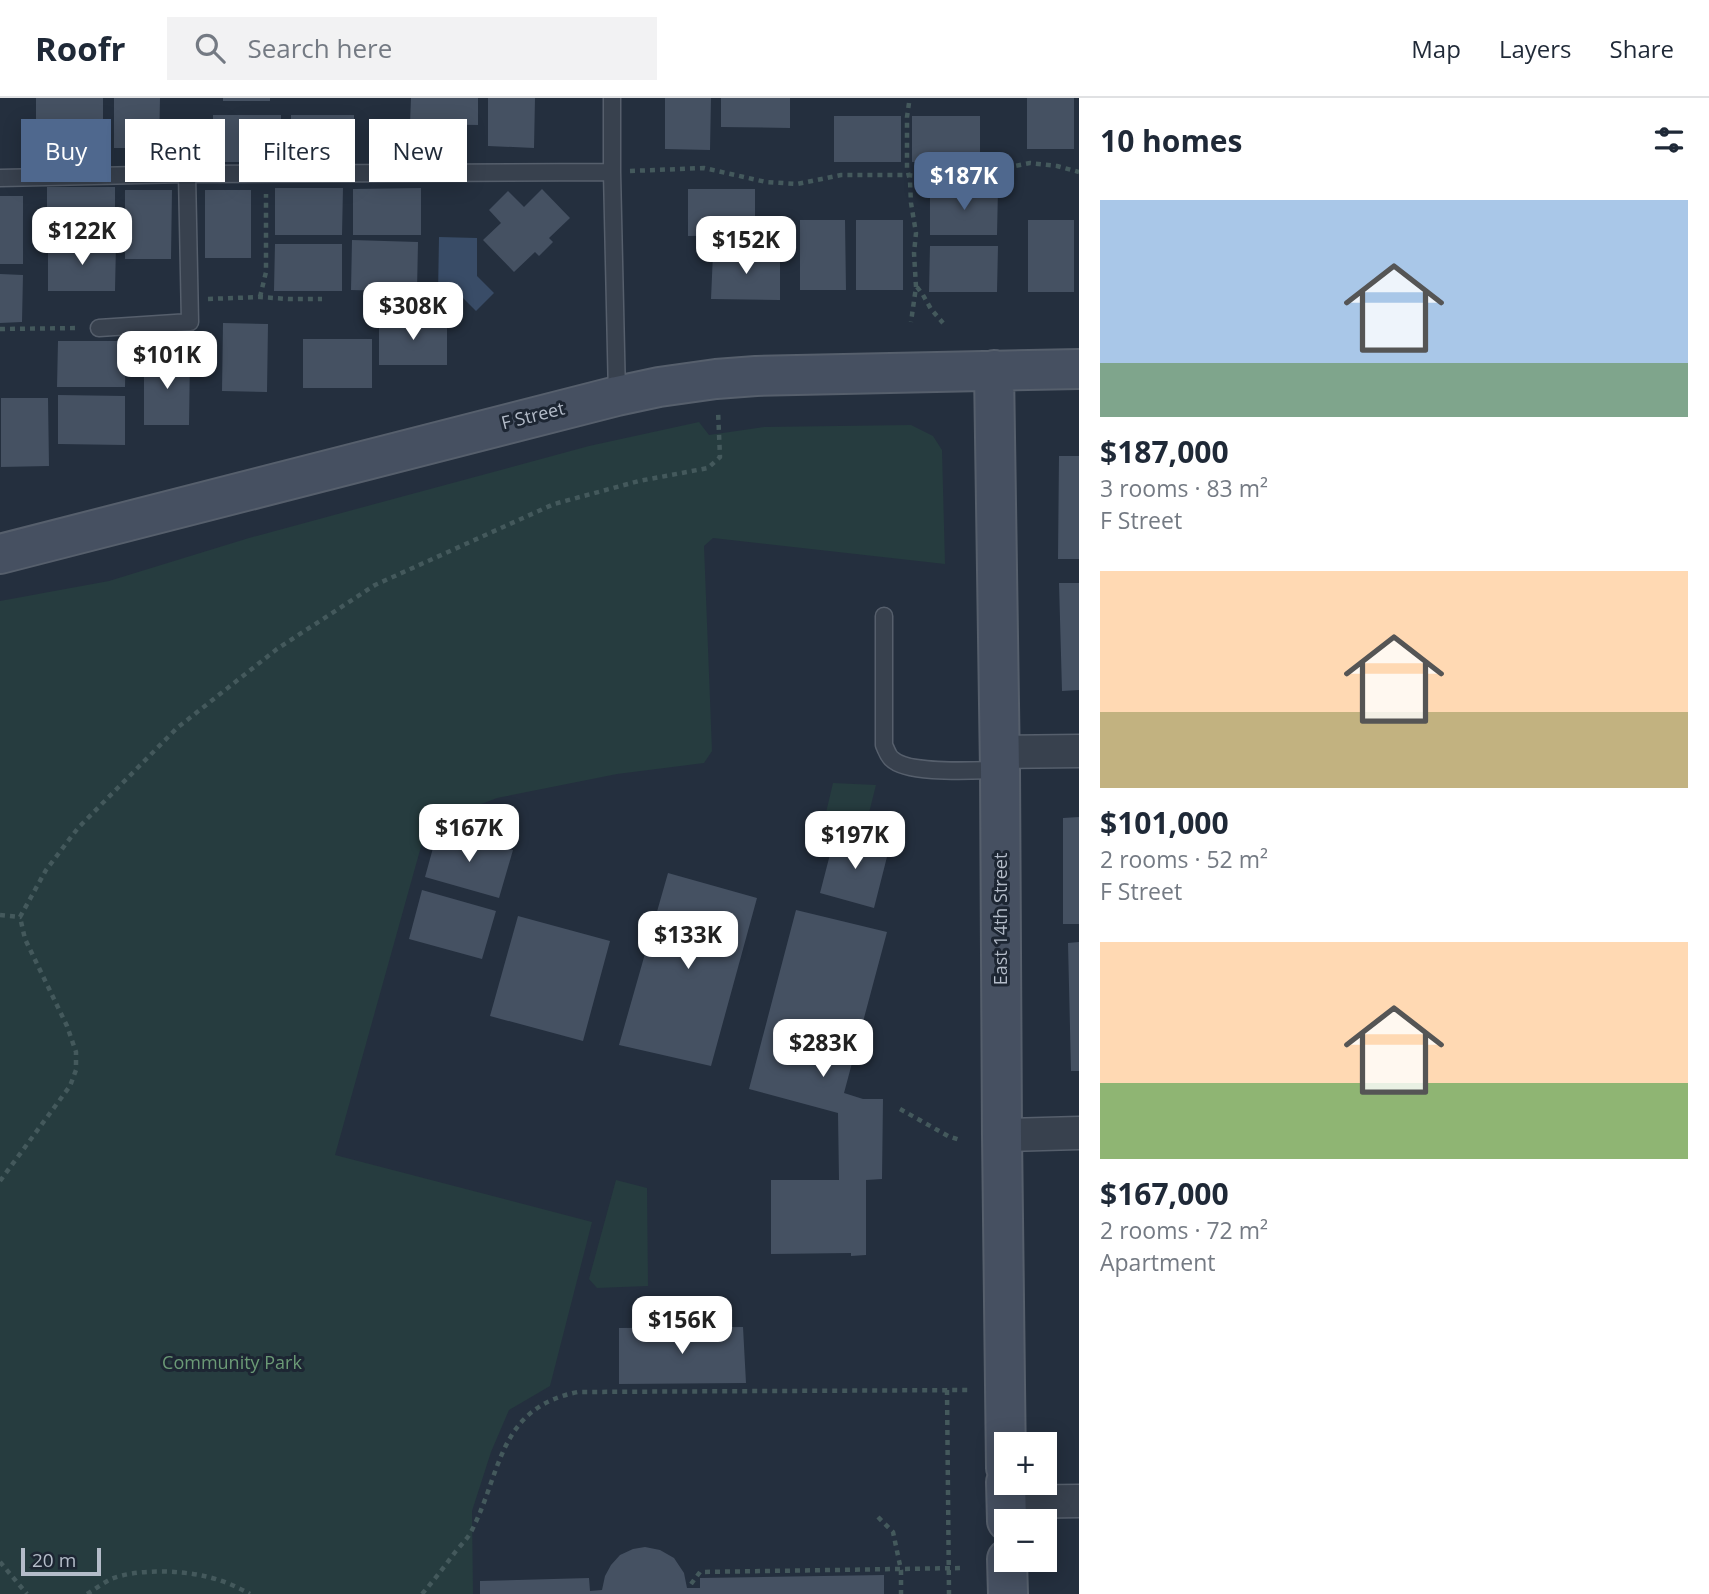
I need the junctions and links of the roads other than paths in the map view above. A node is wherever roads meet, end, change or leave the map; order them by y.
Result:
1 (612, 98) edge
2 (612, 172) junction
3 (225, 174) edge
4 (125, 175) edge
5 (0, 178) edge
6 (187, 182) edge
7 (99, 328) road end
8 (1079, 369) edge
9 (994, 370) junction
10 (617, 396) junction
11 (0, 554) edge
12 (884, 616) dead end
13 (1079, 751) edge
14 (1000, 761) junction
15 (1079, 1133) edge
16 (1002, 1135) junction
17 (1006, 1432) edge
18 (1025, 1495) edge
19 (1079, 1501) edge
20 (1007, 1572) edge
21 (1008, 1594) edge

1 - 2 lane
2 - 3 lane
2 - 10 lane
4 - 5 lane
6 - 7 lane
8 - 9 street, F Street
9 - 10 street, F Street
9 - 14 street, East 14th Street
10 - 11 street, F Street
12 - 14 lane
13 - 14 street
14 - 16 street, East 14th Street
15 - 16 street
16 - 17 street, East 14th Street
18 - 19 street
20 - 21 street

